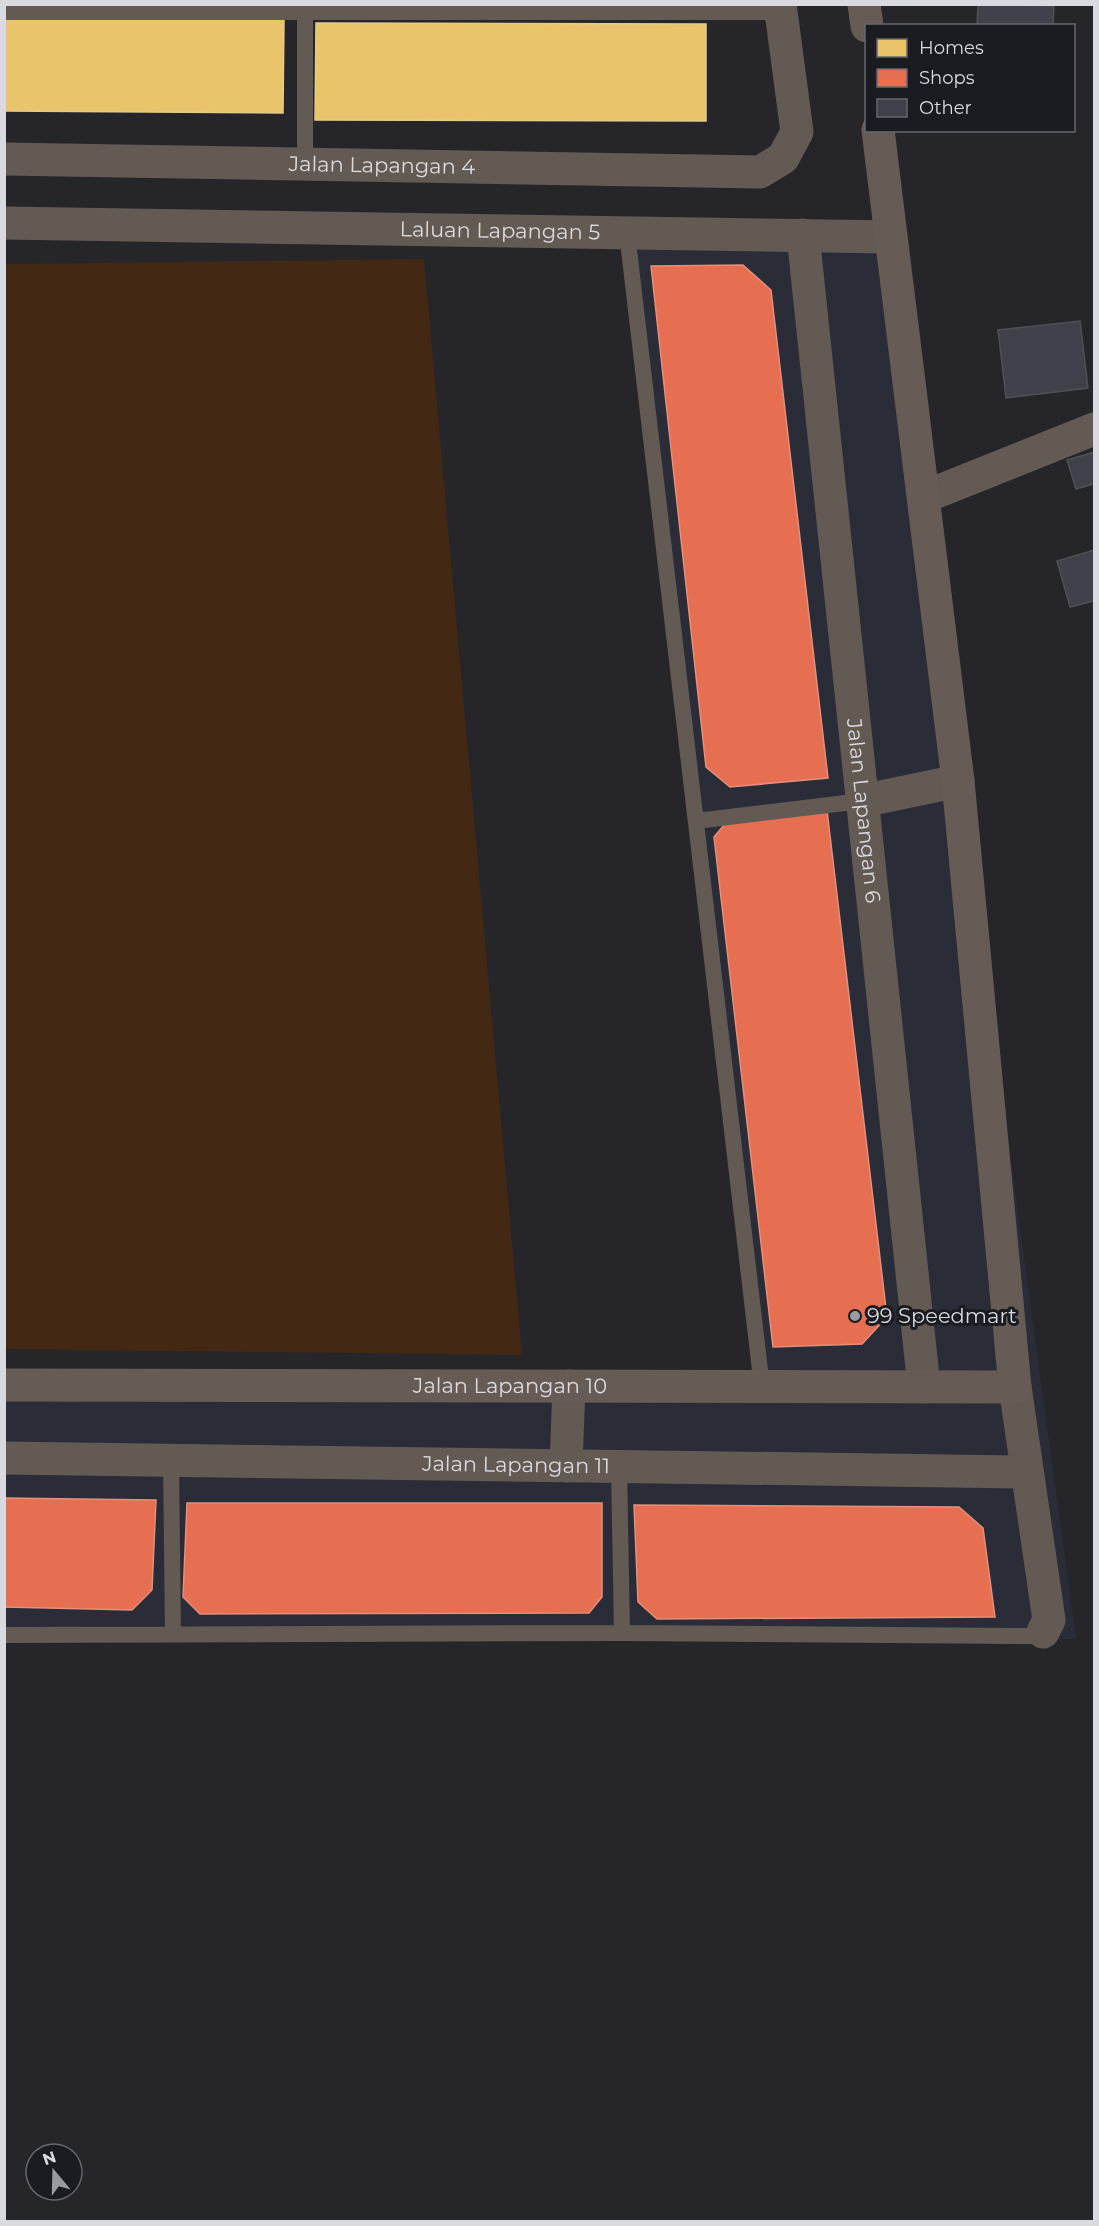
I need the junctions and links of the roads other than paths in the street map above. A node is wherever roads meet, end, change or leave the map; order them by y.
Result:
1 (864, 4) edge
2 (305, 8) edge
3 (781, 8) edge
4 (4, 12) edge
5 (867, 24) edge
6 (878, 132) edge
7 (4, 159) edge
8 (305, 164) junction
9 (4, 223) edge
10 (627, 233) junction
11 (802, 235) junction
12 (890, 237) junction
13 (1095, 429) edge
14 (924, 496) junction
15 (958, 781) junction
16 (862, 801) junction
17 (696, 821) junction
18 (4, 1385) edge
19 (569, 1386) junction
20 (762, 1387) junction
21 (924, 1387) junction
22 (1015, 1387) junction
23 (4, 1458) edge
24 (171, 1460) junction
25 (566, 1466) junction
26 (619, 1466) junction
27 (1028, 1472) junction
28 (1043, 1632) joint
29 (622, 1633) junction
30 (173, 1634) junction
31 (4, 1635) edge

1 - 5 street
2 - 3 lane
2 - 4 lane
2 - 8 lane
3 - 8 street, Jalan Lapangan 4
6 - 12 street
7 - 8 street, Jalan Lapangan 4
9 - 10 street, Laluan Lapangan 5
10 - 11 street, Laluan Lapangan 5
10 - 17 lane
11 - 12 street, Laluan Lapangan 5
11 - 16 street, Jalan Lapangan 6
12 - 14 street
13 - 14 street
14 - 15 street
15 - 16 street
15 - 22 street
16 - 17 lane
16 - 21 street, Jalan Lapangan 6
17 - 20 lane
18 - 19 street, Jalan Lapangan 10
19 - 20 street, Jalan Lapangan 10
19 - 25 street
20 - 21 street, Jalan Lapangan 10
21 - 22 street, Jalan Lapangan 10
22 - 27 street
23 - 24 street, Jalan Lapangan 11
24 - 25 street, Jalan Lapangan 11
24 - 30 lane
25 - 26 street, Jalan Lapangan 11
26 - 27 street, Jalan Lapangan 11
26 - 29 lane
27 - 28 street
28 - 29 lane
29 - 30 lane
30 - 31 lane

